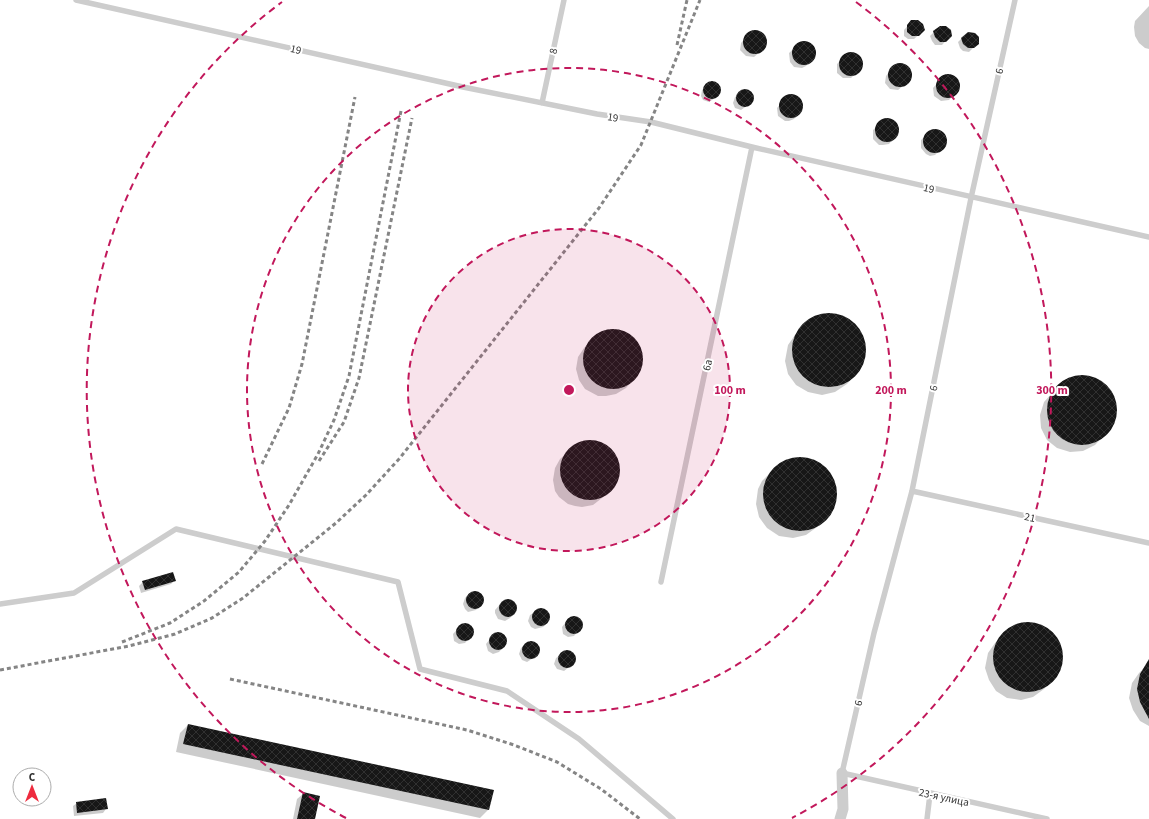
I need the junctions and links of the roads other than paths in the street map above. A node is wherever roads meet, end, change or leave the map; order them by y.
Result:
1 (76, 0) edge
2 (564, 0) edge
3 (1015, 0) edge
4 (542, 103) junction
5 (752, 147) junction
6 (971, 198) junction
7 (1149, 238) edge
8 (912, 491) junction
9 (1149, 543) edge
10 (661, 582) dead end
11 (0, 604) edge
12 (842, 773) junction
13 (930, 794) junction
14 (673, 819) edge
15 (840, 819) edge
16 (927, 819) edge
17 (1047, 819) edge

1 - 4 lane, 19
2 - 4 lane, 8 / 8
3 - 6 lane, 6 / 6
4 - 5 lane, 19
5 - 6 lane, 19
5 - 10 lane, 6a / 6a
6 - 7 lane, 19
6 - 8 lane, 6 / 6
8 - 9 lane, 21 / 21
8 - 12 lane, 6 / 6
11 - 14 lane
12 - 13 lane, 23-я улица
12 - 15 street
13 - 16 lane
13 - 17 lane, 23-я улица

